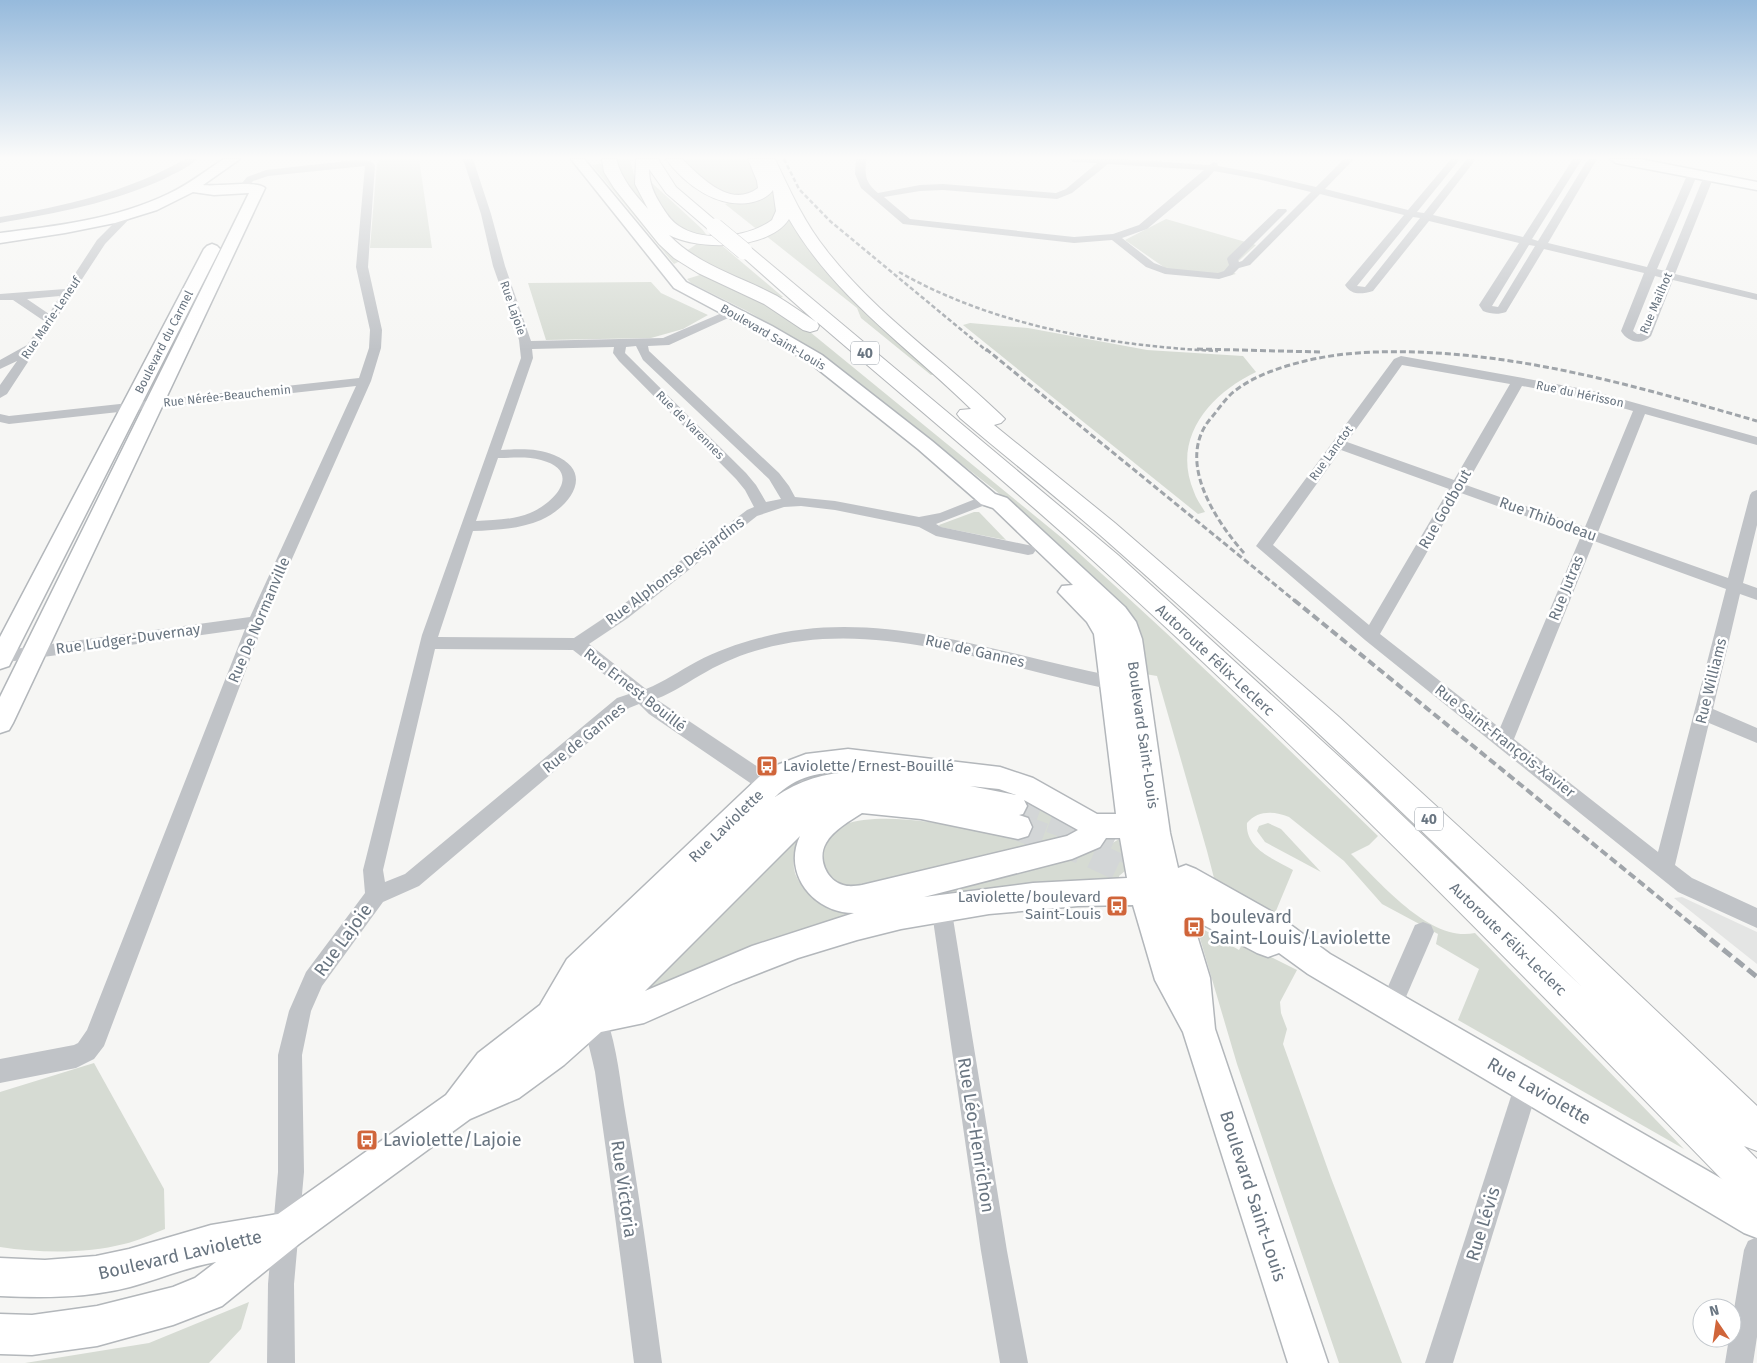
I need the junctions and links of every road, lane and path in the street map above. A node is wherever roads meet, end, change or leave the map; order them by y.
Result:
1 (89, 223) edge
2 (120, 223) edge
3 (233, 223) edge
4 (239, 223) edge
5 (366, 223) edge
6 (488, 223) edge
7 (628, 223) edge
8 (650, 223) edge
9 (667, 223) edge
10 (710, 223) edge
11 (731, 223) edge
12 (777, 223) edge
13 (800, 223) edge
14 (911, 223) edge
15 (1149, 223) edge
16 (1270, 223) edge
17 (1287, 223) edge
18 (1404, 223) edge
19 (1421, 223) edge
20 (1454, 223) edge
21 (1537, 223) edge
22 (1556, 223) edge
23 (1672, 223) edge
24 (1690, 223) edge
25 (83, 224) junction
26 (1114, 237) junction
27 (0, 238) edge
28 (1526, 240) junction
29 (101, 242) junction
30 (1543, 244) junction
31 (753, 250) junction
32 (1235, 266) junction
33 (1651, 272) junction
34 (1668, 276) junction
35 (69, 292) junction
36 (0, 297) edge
37 (17, 297) junction
38 (1757, 297) edge
39 (733, 312) junction
40 (50, 320) junction
41 (196, 321) junction
42 (174, 323) junction
43 (620, 344) junction
44 (642, 344) junction
45 (526, 346) junction
46 (33, 347) junction
47 (1401, 360) joint
48 (0, 365) edge
49 (365, 381) junction
50 (1518, 381) junction
51 (0, 394) edge
52 (155, 404) junction
53 (130, 407) junction
54 (1641, 408) junction
55 (3, 420) edge
56 (1757, 441) edge
57 (1338, 444) junction
58 (493, 454) junction
59 (985, 454) junction
60 (1458, 486) junction
61 (1757, 495) edge
62 (988, 499) junction
63 (789, 501) junction
64 (762, 508) junction
65 (102, 513) junction
66 (1092, 515) junction
67 (74, 517) junction
68 (922, 522) junction
69 (467, 526) junction
70 (1589, 534) junction
71 (1264, 547) joint
72 (1028, 550) junction
73 (1734, 586) junction
74 (1757, 594) edge
75 (256, 622) junction
76 (1371, 636) junction
77 (428, 643) junction
78 (577, 644) junction
79 (34, 652) junction
80 (0, 658) edge
81 (1113, 683) junction
82 (643, 696) junction
83 (1703, 713) junction
84 (0, 723) edge
85 (1757, 736) edge
86 (1504, 740) junction
87 (769, 785) junction
88 (857, 801) junction
89 (1099, 826) junction
90 (1143, 826) junction
91 (1664, 868) junction
92 (1173, 891) junction
93 (376, 895) junction
94 (941, 906) junction
95 (1757, 918) edge
96 (1423, 932) dead end
97 (1391, 1005) junction
98 (552, 1015) junction
99 (595, 1017) junction
100 (0, 1071) edge
101 (1527, 1084) junction
102 (458, 1107) junction
103 (1757, 1132) edge
104 (1757, 1188) edge
105 (1757, 1220) edge
106 (286, 1231) junction
107 (1757, 1250) edge
108 (0, 1277) edge
109 (0, 1334) edge
110 (281, 1363) edge
111 (648, 1363) edge
112 (1014, 1363) edge
113 (1308, 1363) edge
114 (1439, 1363) edge
115 (1739, 1363) edge

1 - 25 street
2 - 29 street, Rue Marie-Leneuf
3 - 42 street, Boulevard du Carmel
4 - 41 street, Boulevard du Carmel
5 - 49 street, Rue De Normanville
6 - 45 street, Rue Lajoie
7 - 39 street, Boulevard Saint-Louis
8 - 59 highway
9 - 12 highway
10 - 31 highway, Autoroute Félix-Leclerc / 40, bridge
11 - 31 highway, Autoroute Félix-Leclerc / 40
13 - 66 highway
14 - 26 street
15 - 26 street
16 - 32 street
17 - 32 street
18 - 19 street
20 - 28 street
21 - 28 street
22 - 30 street
23 - 33 street, Rue Mailhot
24 - 34 street, Rue Mailhot
25 - 27 street
25 - 29 street
26 - 32 street
28 - 30 street
28 - 30 street
29 - 35 street, Rue Marie-Leneuf
30 - 33 street
31 - 59 highway, Autoroute Félix-Leclerc / 40
31 - 66 highway, Autoroute Félix-Leclerc / 40
33 - 34 street
33 - 34 street, Rue Mailhot
34 - 38 street
35 - 37 street
35 - 40 street, Rue Marie-Leneuf
36 - 37 street
37 - 40 street
39 - 44 street
39 - 62 street, Boulevard Saint-Louis
40 - 46 street, Rue Marie-Leneuf
41 - 42 street
41 - 52 street, Boulevard du Carmel
42 - 53 street, Boulevard du Carmel
43 - 44 street
43 - 45 street
43 - 64 street, Rue de Varennes
44 - 63 street, Rue de Varennes
45 - 58 street, Rue Lajoie
46 - 48 street
46 - 51 street, Rue Marie-Leneuf
47 - 50 street, Rue du Hérisson
47 - 57 street, Rue Lanctot
49 - 52 street, Rue Nérée-Beauchemin
49 - 75 street, Rue De Normanville
50 - 54 street, Rue du Hérisson
50 - 60 street, Rue Godbout
52 - 53 street, Rue Nérée-Beauchemin
52 - 65 street, Boulevard du Carmel
53 - 55 street, Rue Nérée-Beauchemin
53 - 67 street, Boulevard du Carmel
54 - 56 street, Rue du Hérisson
54 - 70 street, Rue Jutras
57 - 60 street, Rue Thibodeau
57 - 71 street, Rue Lanctot
58 - 69 street, Rue Lajoie
58 - 69 street
59 - 104 highway, Autoroute Félix-Leclerc / 40
60 - 70 street, Rue Thibodeau
60 - 76 street, Rue Godbout
61 - 73 street, Rue Williams
62 - 68 street, Rue Alphonse Desjardins
62 - 72 street, Boulevard Saint-Louis
62 - 90 street, Boulevard Saint-Louis
63 - 64 street, Rue Alphonse Desjardins
63 - 68 street, Rue Alphonse Desjardins
64 - 78 street, Rue Alphonse Desjardins
65 - 67 street
65 - 79 street, Boulevard du Carmel
66 - 103 highway, Autoroute Félix-Leclerc / 40
67 - 80 street, Boulevard du Carmel
68 - 72 street, Rue Alphonse Desjardins
69 - 77 street, Rue Lajoie
70 - 73 street, Rue Thibodeau
70 - 86 street, Rue Jutras
71 - 76 street, Rue Saint-François-Xavier
72 - 81 street, Boulevard Saint-Louis
73 - 74 street, Rue Thibodeau
73 - 83 street, Rue Williams
75 - 79 street, Rue Ludger-Duvernay
75 - 100 street, Rue De Normanville
76 - 86 street, Rue Saint-François-Xavier
77 - 78 street
77 - 93 street, Rue Lajoie
78 - 82 street, Rue Ernest Bouillé
79 - 80 street, Rue Ludger-Duvernay
79 - 84 street, Boulevard du Carmel
81 - 82 street, Rue de Gannes
81 - 90 street, Boulevard Saint-Louis
82 - 87 street, Rue Ernest Bouillé
82 - 93 street, Rue de Gannes
83 - 85 street
83 - 91 street, Rue Williams
86 - 91 street, Rue Saint-François-Xavier
87 - 89 street, Rue Laviolette
87 - 98 street, Rue Laviolette
88 - 89 street
88 - 98 street, Rue Laviolette
88 - 99 street, Rue Laviolette
89 - 90 street
90 - 92 street, Boulevard Saint-Louis
91 - 95 street, Rue Saint-François-Xavier
92 - 94 street, Rue Laviolette
92 - 97 street, Rue Laviolette
92 - 113 street, Boulevard Saint-Louis
93 - 106 street, Rue Lajoie
94 - 99 street, Rue Laviolette
94 - 112 street, Rue Léo-Henrichon
96 - 97 street
97 - 101 street, Rue Laviolette
98 - 102 street, Rue Laviolette
99 - 102 street, Rue Laviolette
99 - 111 street, Rue Victoria
101 - 105 street, Rue Laviolette
101 - 114 street, Rue Lévis
102 - 106 street, Rue Laviolette
106 - 108 street, Boulevard Laviolette
106 - 109 street, Boulevard Laviolette
106 - 110 street, Rue Lajoie
107 - 115 street

